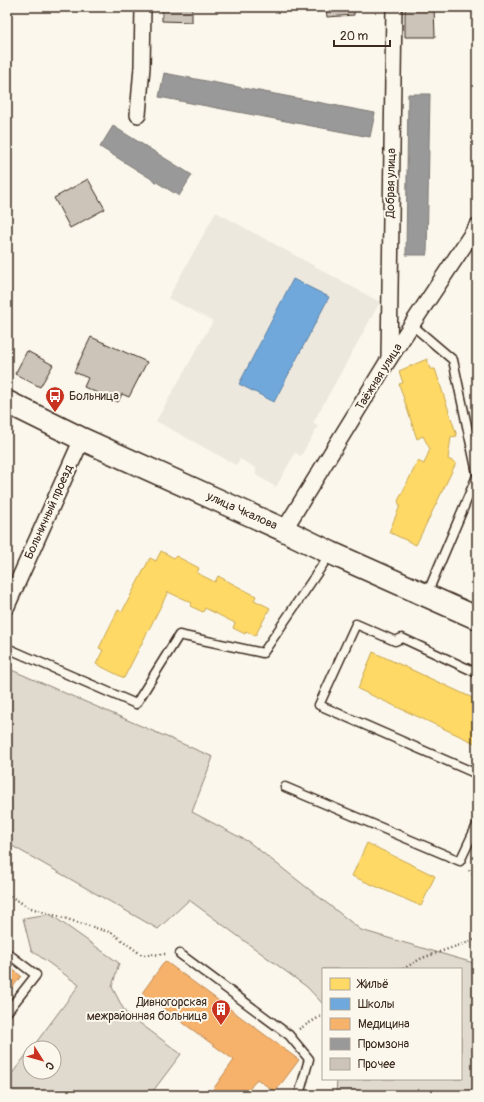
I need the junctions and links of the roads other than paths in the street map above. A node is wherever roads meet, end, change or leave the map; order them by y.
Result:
1 (143, 7) edge
2 (394, 7) edge
3 (138, 115) dead end
4 (477, 226) edge
5 (412, 325) junction
6 (389, 359) junction
7 (7, 402) edge
8 (82, 439) junction
9 (477, 473) edge
10 (477, 476) edge
11 (284, 530) junction
12 (331, 553) junction
13 (427, 595) junction
14 (7, 606) edge
15 (477, 618) edge
16 (7, 648) edge
17 (477, 673) edge
18 (477, 774) edge
19 (285, 787) dead end
20 (477, 825) edge
21 (7, 953) edge
22 (180, 954) road end
23 (7, 1012) edge
24 (299, 1095) edge

1 - 3 street
2 - 6 street, Добрая улица
4 - 5 street, Таёжная улица
5 - 6 street, Таёжная улица
5 - 9 lane
6 - 11 street, Таёжная улица
7 - 8 main road, улица Чкалова
8 - 11 main road, улица Чкалова
8 - 14 street, Больничный проезд
10 - 13 lane
11 - 12 main road, улица Чкалова
12 - 13 main road, улица Чкалова
12 - 16 lane
13 - 15 main road, улица Чкалова
17 - 18 lane
19 - 20 lane
21 - 23 lane
22 - 24 lane

